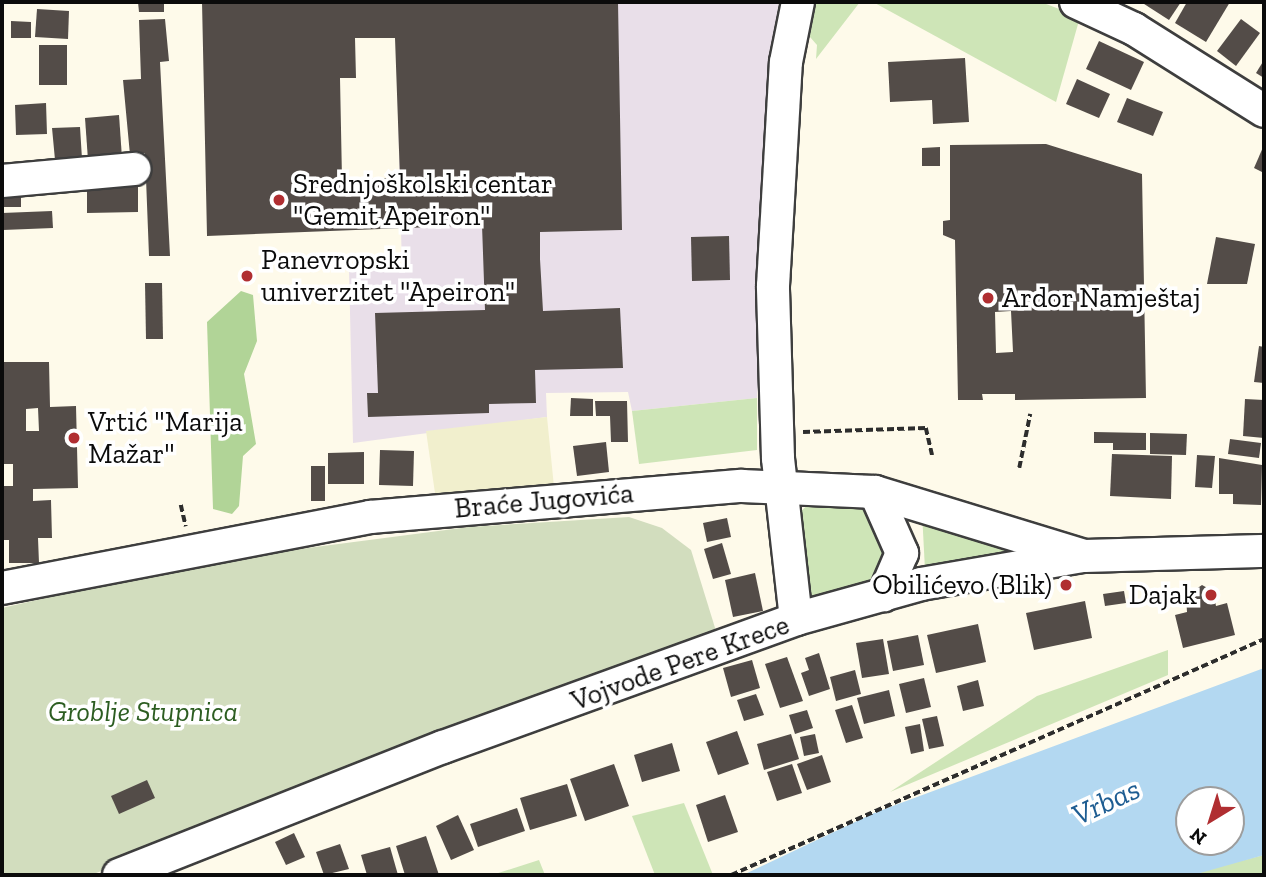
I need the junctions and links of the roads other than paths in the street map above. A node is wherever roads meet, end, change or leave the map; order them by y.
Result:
1 (798, 2) edge
2 (1076, 2) edge
3 (1264, 111) edge
4 (134, 169) dead end
5 (2, 181) edge
6 (780, 487) junction
7 (876, 492) junction
8 (1264, 551) edge
9 (1083, 556) junction
10 (2, 587) edge
11 (884, 594) junction
12 (796, 619) junction
13 (119, 875) edge

1 - 6 street
2 - 3 street
4 - 5 street
6 - 7 street, Braće Jugovića
6 - 10 street, Braće Jugovića
6 - 12 street
7 - 9 street, Braće Jugovića
7 - 11 street
8 - 9 street, Vojvode Pere Krece
9 - 11 street, Vojvode Pere Krece
11 - 12 street, Vojvode Pere Krece
12 - 13 street, Vojvode Pere Krece

